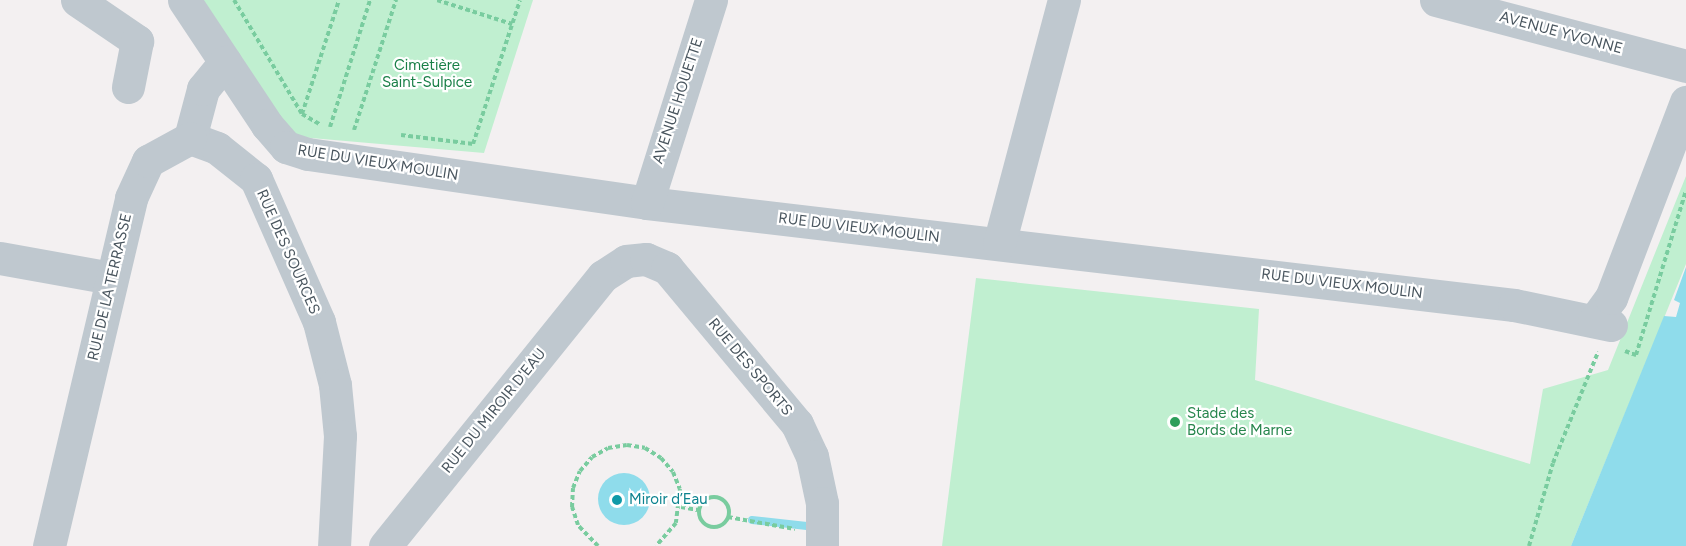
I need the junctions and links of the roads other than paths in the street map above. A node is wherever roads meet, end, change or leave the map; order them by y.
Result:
1 (77, 0) edge
2 (184, 0) edge
3 (711, 0) edge
4 (1064, 0) edge
5 (1436, 0) edge
6 (225, 62) junction
7 (1686, 66) edge
8 (128, 87) dead end
9 (1686, 102) edge
10 (190, 138) junction
11 (647, 203) junction
12 (999, 244) junction
13 (0, 258) edge
14 (603, 276) joint
15 (111, 278) junction
16 (822, 539) edge
17 (337, 545) edge
18 (49, 546) edge
19 (385, 546) edge

1 - 8 street
2 - 6 street, RUE DU VIEUX MOULIN
3 - 11 street, AVENUE HOUETTE
4 - 12 street
5 - 7 street, AVENUE YVONNE
6 - 10 street
6 - 11 street, RUE DU VIEUX MOULIN
9 - 12 street, RUE DU VIEUX MOULIN
10 - 15 street, RUE DE LA TERRASSE
10 - 17 street, RUE DES SOURCES
11 - 12 street, RUE DU VIEUX MOULIN
13 - 15 street
14 - 16 street, RUE DES SPORTS
14 - 19 street, RUE DU MIROIR D'EAU
15 - 18 street, RUE DE LA TERRASSE

